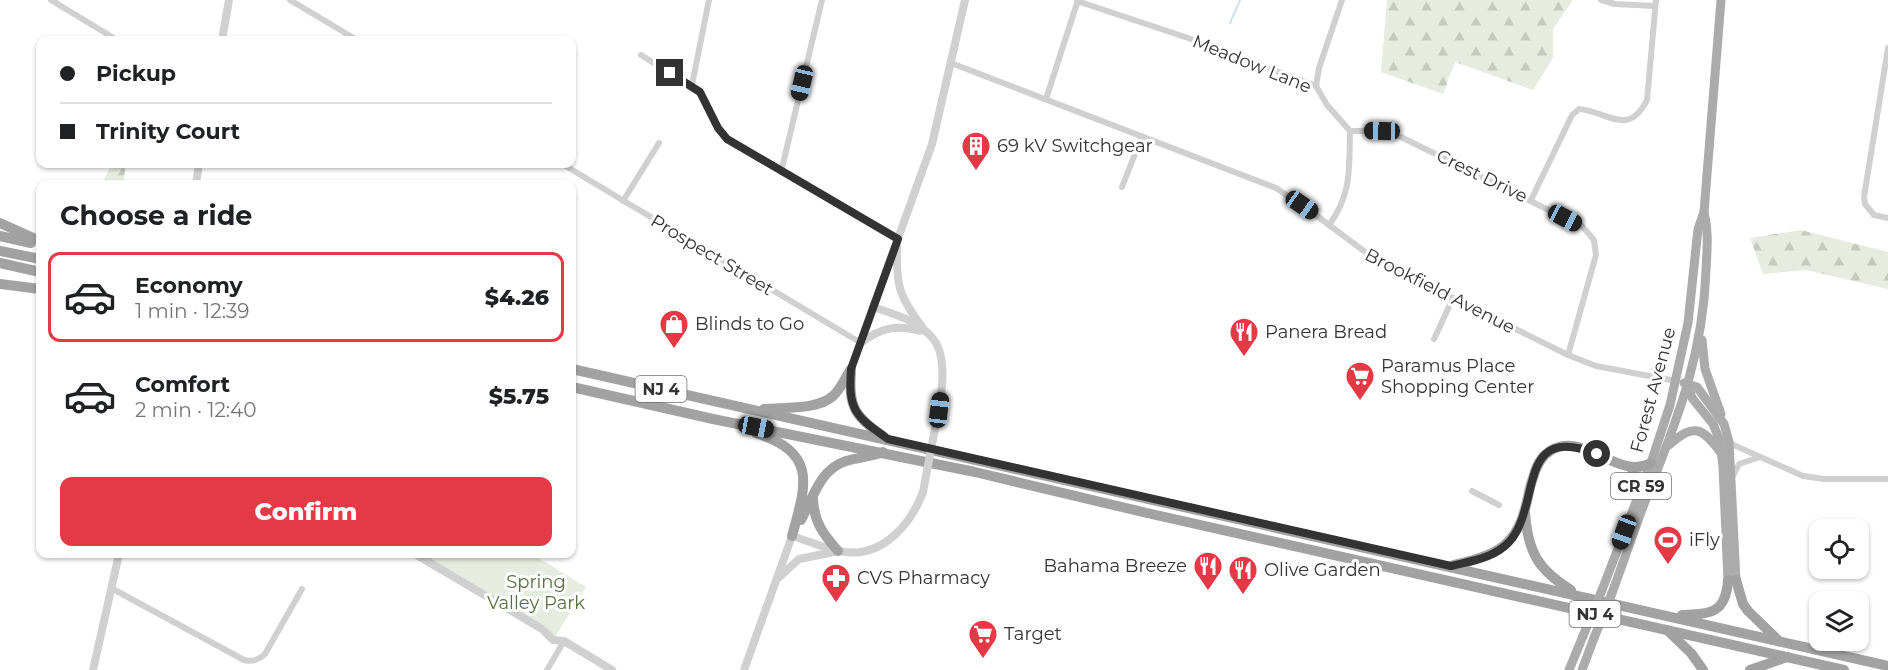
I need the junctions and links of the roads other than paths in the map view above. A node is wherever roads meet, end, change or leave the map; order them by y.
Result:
1 (51, 0) edge
2 (229, 0) edge
3 (290, 0) edge
4 (709, 0) edge
5 (822, 0) edge
6 (965, 0) edge
7 (1342, 0) edge
8 (1601, 0) edge
9 (1720, 0) edge
10 (1078, 1) edge
11 (1655, 3) edge
12 (110, 36) edge
13 (223, 36) edge
14 (350, 36) edge
15 (1888, 48) edge
16 (641, 55) dead end
17 (951, 63) junction
18 (692, 85) junction
19 (1316, 86) junction
20 (1046, 99) junction
21 (1350, 131) junction
22 (1142, 136) junction
23 (659, 143) dead end
24 (569, 168) edge
25 (781, 172) junction
26 (1122, 187) dead end
27 (1531, 200) junction
28 (623, 201) junction
29 (1704, 212) junction
30 (1888, 218) edge
31 (0, 223) edge
32 (1329, 225) junction
33 (0, 236) edge
34 (898, 239) junction
35 (36, 241) edge
36 (36, 242) edge
37 (0, 251) edge
38 (36, 258) edge
39 (0, 263) edge
40 (0, 271) edge
41 (36, 273) edge
42 (36, 274) edge
43 (0, 284) edge
44 (0, 289) edge
45 (36, 289) edge
46 (36, 290) edge
47 (1453, 298) junction
48 (873, 307) junction
49 (1701, 326) junction
50 (927, 333) junction
51 (1434, 339) dead end
52 (861, 343) junction
53 (1568, 356) junction
54 (851, 369) junction
55 (576, 370) edge
56 (1676, 381) junction
57 (1688, 384) junction
58 (576, 388) edge
59 (752, 409) junction
60 (713, 418) junction
61 (1724, 424) junction
62 (888, 439) junction
63 (1725, 442) junction
64 (1667, 446) junction
65 (883, 452) junction
66 (1722, 454) junction
67 (1760, 457) junction
68 (1651, 463) junction
69 (1631, 467) junction
70 (1732, 477) junction
71 (1888, 479) edge
72 (1472, 492) dead end
73 (1638, 493) junction
74 (813, 498) junction
75 (1499, 505) dead end
76 (1525, 512) junction
77 (792, 536) junction
78 (838, 551) junction
79 (118, 558) edge
80 (423, 558) edge
81 (1451, 566) junction
82 (1732, 580) junction
83 (774, 582) junction
84 (111, 588) junction
85 (302, 589) dead end
86 (1607, 591) junction
87 (1580, 595) junction
88 (1666, 615) junction
89 (1668, 630) junction
90 (564, 641) junction
91 (1780, 641) junction
92 (1787, 657) junction
93 (1888, 666) edge
94 (93, 670) edge
95 (547, 670) edge
96 (612, 670) edge
97 (744, 670) edge
98 (1569, 670) edge
99 (1582, 670) edge
100 (1703, 670) edge
101 (1750, 670) edge
102 (1844, 670) edge

1 - 12 street
2 - 13 street
3 - 14 street
4 - 18 street
5 - 25 street
6 - 17 street
7 - 19 street
8 - 11 street
9 - 29 main road, Forest Avenue / CR 59
10 - 19 street, Meadow Lane
10 - 20 street
11 - 27 street
15 - 30 street
16 - 18 street
17 - 20 street, Brookfield Avenue
17 - 34 street
18 - 25 street
19 - 21 street, Meadow Lane
20 - 22 street, Brookfield Avenue
21 - 27 street, Crest Drive
21 - 32 street
22 - 26 street
22 - 32 street, Brookfield Avenue
23 - 28 street
24 - 28 street, Prospect Street
25 - 34 street
27 - 53 street, Crest Drive
28 - 52 street, Prospect Street
29 - 49 main road, Forest Avenue / CR 59
29 - 56 main road, Forest Avenue / CR 59
31 - 35 highway
32 - 47 street, Brookfield Avenue
33 - 36 highway
34 - 48 street
34 - 50 street
37 - 38 highway
39 - 41 highway
40 - 42 highway
43 - 45 highway
44 - 46 highway
47 - 51 street
47 - 53 street, Brookfield Avenue
48 - 50 street
48 - 52 street
49 - 57 main road, Forest Avenue / CR 59
49 - 61 main road
50 - 52 street
50 - 78 street, bridge
52 - 54 street
53 - 56 street, Brookfield Avenue
54 - 59 highway
54 - 62 highway
55 - 59 highway, NJ 4
56 - 57 main road
56 - 68 main road, Forest Avenue / CR 59
57 - 61 main road, Forest Avenue
57 - 63 main road, Forest Avenue
57 - 64 main road, Forest Avenue / CR 59
58 - 60 highway, NJ 4
59 - 62 highway, NJ 4
60 - 65 highway, NJ 4
60 - 77 highway
61 - 63 main road, Forest Avenue
62 - 81 highway, NJ 4
63 - 66 main road, Forest Avenue
63 - 67 street
63 - 70 main road, Forest Avenue
64 - 66 main road
64 - 86 main road, Forest Avenue / CR 59
65 - 74 highway
65 - 89 highway, NJ 4
66 - 82 main road, Forest Avenue
67 - 70 street
67 - 71 street
68 - 69 highway
68 - 73 main road, Forest Avenue / CR 59
69 - 73 highway
69 - 76 highway
70 - 82 main road, Forest Avenue
72 - 75 street
73 - 86 main road, Forest Avenue / CR 59
74 - 77 highway
74 - 78 highway
76 - 81 highway
76 - 87 highway
77 - 78 street
77 - 83 street
78 - 83 street
79 - 84 street
80 - 90 street
81 - 87 highway, NJ 4
82 - 88 highway
82 - 91 highway
83 - 97 street
84 - 85 street
84 - 94 street
86 - 98 main road, Forest Avenue / CR 59, bridge
86 - 99 main road, Forest Avenue / CR 59, bridge
87 - 88 highway, NJ 4
88 - 91 highway, NJ 4
89 - 92 highway, NJ 4
89 - 100 highway
90 - 95 street
90 - 96 street
91 - 93 highway, NJ 4
92 - 101 highway
92 - 102 highway, NJ 4

